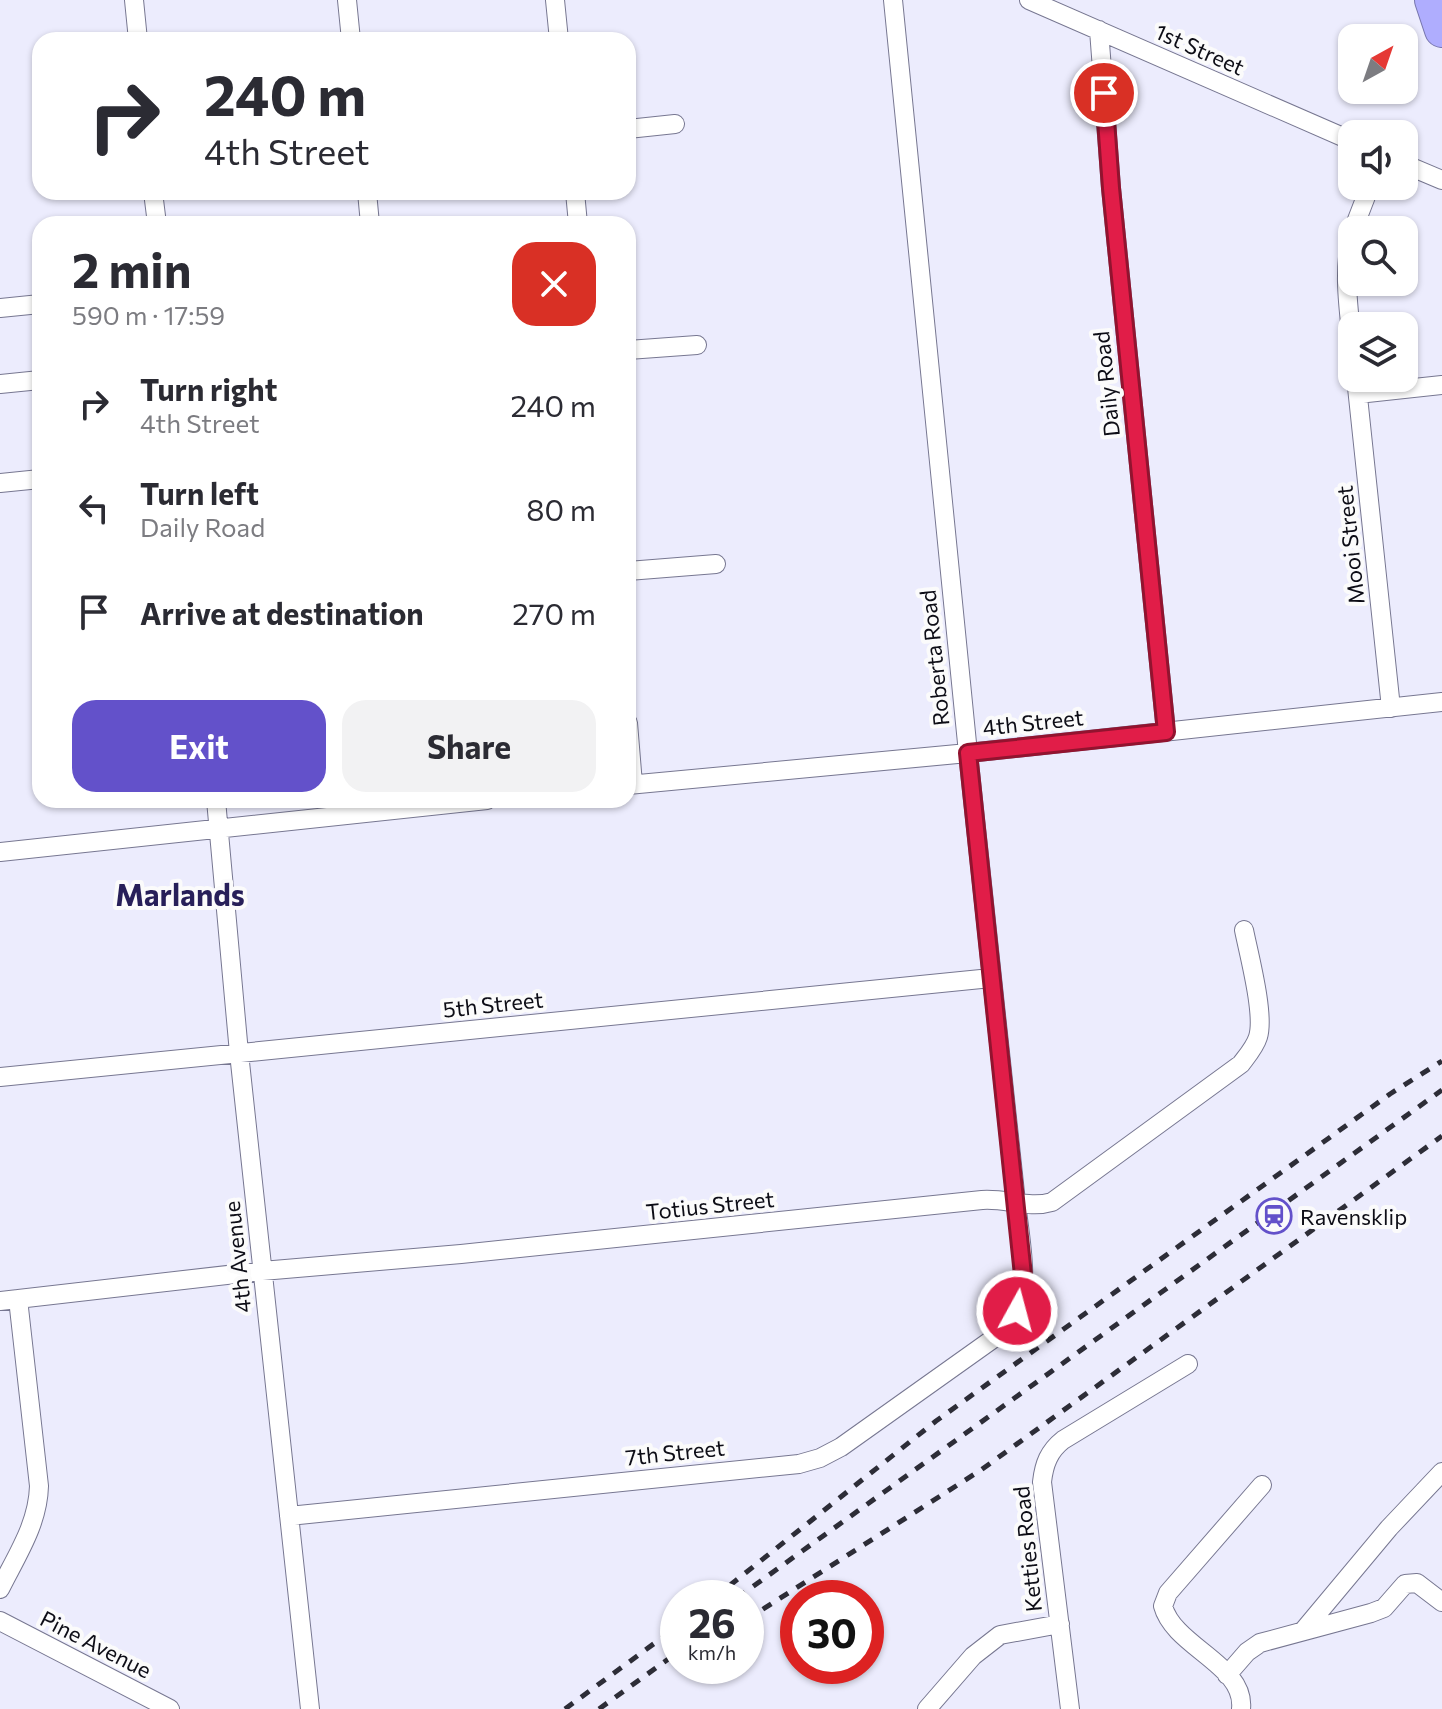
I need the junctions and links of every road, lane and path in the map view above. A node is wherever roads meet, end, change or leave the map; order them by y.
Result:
1 (134, 0) edge
2 (347, 0) edge
3 (555, 0) edge
4 (893, 0) edge
5 (1029, 0) edge
6 (1432, 0) edge
7 (1441, 0) edge
8 (1442, 29) edge
9 (1099, 30) junction
10 (137, 32) edge
11 (350, 32) edge
12 (558, 32) edge
13 (675, 124) dead end
14 (636, 128) edge
15 (1338, 135) edge
16 (1418, 170) edge
17 (1442, 180) edge
18 (32, 305) edge
19 (0, 308) edge
20 (697, 345) dead end
21 (636, 349) edge
22 (32, 381) edge
23 (0, 384) edge
24 (1418, 385) edge
25 (1442, 385) edge
26 (1358, 392) edge
27 (32, 480) edge
28 (0, 483) edge
29 (716, 564) dead end
30 (636, 570) edge
31 (1442, 702) edge
32 (1391, 708) junction
33 (1166, 732) junction
34 (968, 753) junction
35 (636, 784) edge
36 (217, 808) edge
37 (413, 808) edge
38 (219, 829) junction
39 (0, 852) edge
40 (1244, 930) dead end
41 (991, 978) junction
42 (239, 1053) junction
43 (0, 1077) edge
44 (1016, 1202) junction
45 (262, 1271) junction
46 (9, 1300) edge
47 (1017, 1311) joint
48 (1188, 1364) dead end
49 (1442, 1472) edge
50 (1262, 1485) dead end
51 (289, 1516) junction
52 (0, 1589) edge
53 (1442, 1602) edge
54 (0, 1621) edge
55 (1060, 1624) junction
56 (1303, 1631) junction
57 (1227, 1675) junction
58 (170, 1709) edge
59 (310, 1709) edge
60 (927, 1709) edge
61 (1070, 1709) edge
62 (1241, 1709) edge

1 - 10 street
2 - 11 street
3 - 12 street
4 - 34 street, Roberta Road
5 - 9 street, 1st Street
6 - 8 highway
7 - 8 highway
9 - 15 street, 1st Street
9 - 33 street, Daily Road
13 - 14 street
16 - 17 street
18 - 19 street
20 - 21 street
22 - 23 street
24 - 25 street
26 - 32 street, Mooi Street
27 - 28 street
29 - 30 street
31 - 32 street, 4th Street
32 - 33 street, 4th Street
33 - 34 street, 4th Street
34 - 35 street, 4th Street
34 - 41 street, Roberta Road
36 - 38 street, 4th Avenue
37 - 38 street
38 - 39 street
38 - 42 street, 4th Avenue
40 - 44 street, Totius Street
41 - 42 street, 5th Street
41 - 44 street, Roberta Road
42 - 43 street, 5th Street
42 - 45 street, 4th Avenue
44 - 45 street, Totius Street
44 - 47 street, Roberta Road
45 - 46 street, Totius Street
45 - 51 street, 4th Avenue
46 - 52 street
47 - 51 street, 7th Street
48 - 55 street, Ketties Road
49 - 56 street
50 - 57 street
51 - 59 street, 4th Avenue
53 - 56 street
54 - 58 street, Pine Avenue
55 - 60 street
55 - 61 street, Ketties Road
56 - 57 street
57 - 62 street

